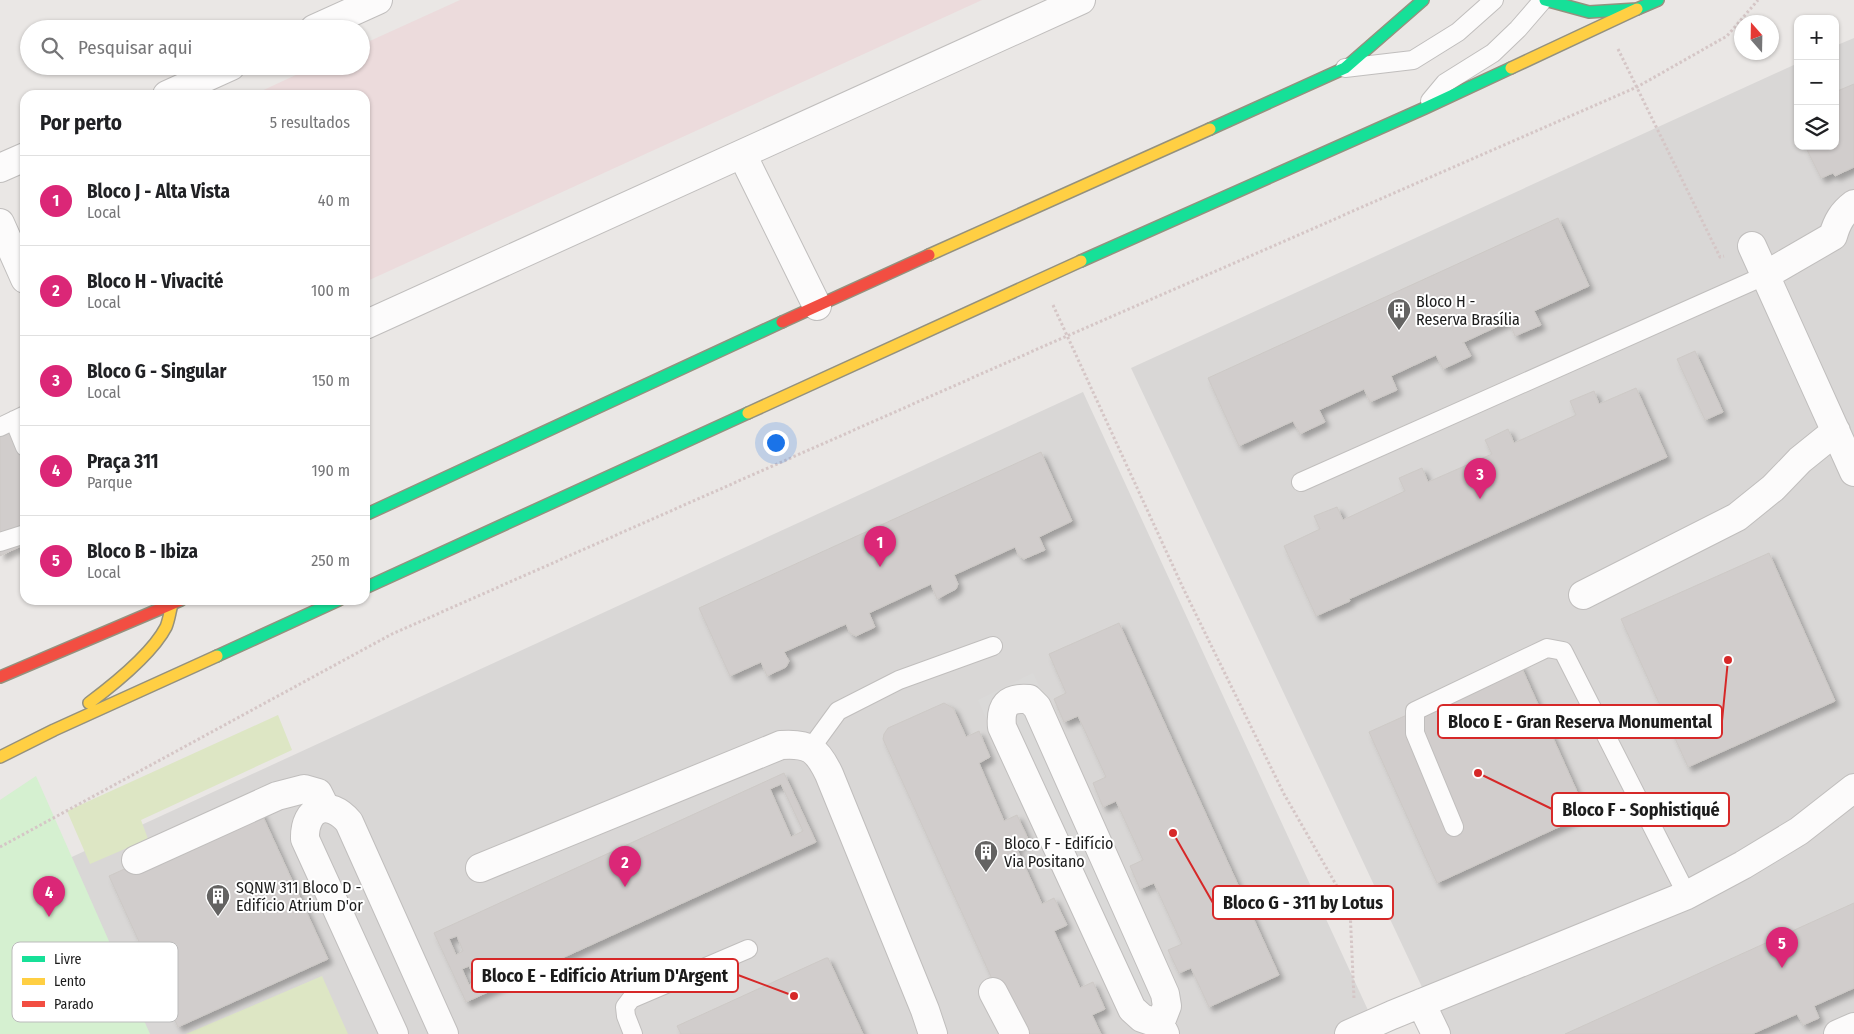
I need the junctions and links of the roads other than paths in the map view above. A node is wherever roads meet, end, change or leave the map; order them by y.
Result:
1 (378, 0) edge
2 (1081, 0) edge
3 (1423, 0) edge
4 (1494, 0) edge
5 (1544, 0) edge
6 (1658, 0) edge
7 (1637, 9) junction
8 (334, 20) edge
9 (1345, 68) junction
10 (211, 75) edge
11 (178, 90) edge
12 (1425, 108) junction
13 (742, 154) junction
14 (20, 159) edge
15 (0, 168) edge
16 (1854, 204) edge
17 (0, 223) edge
18 (1844, 239) edge
19 (1752, 246) road end
20 (20, 268) edge
21 (1764, 276) junction
22 (817, 306) junction
23 (370, 323) edge
24 (13, 421) edge
25 (1836, 431) junction
26 (20, 436) edge
27 (1854, 472) edge
28 (1301, 482) dead end
29 (370, 513) edge
30 (20, 536) edge
31 (0, 542) edge
32 (370, 586) edge
33 (1583, 595) dead end
34 (166, 605) edge
35 (174, 605) edge
36 (328, 605) edge
37 (993, 646) dead end
38 (0, 677) edge
39 (54, 730) junction
40 (811, 748) junction
41 (0, 757) edge
42 (1854, 788) edge
43 (325, 808) junction
44 (1454, 827) dead end
45 (136, 860) dead end
46 (480, 868) dead end
47 (1687, 895) junction
48 (748, 949) dead end
49 (993, 992) dead end
50 (1421, 1003) junction
51 (1854, 1027) edge
52 (1162, 1029) edge
53 (1352, 1033) edge
54 (394, 1034) edge
55 (444, 1034) edge
56 (633, 1034) edge
57 (932, 1034) edge
58 (1015, 1034) edge
59 (1436, 1034) edge
60 (1838, 1034) edge

1 - 8 street
2 - 13 street
3 - 9 street
4 - 9 lane
5 - 7 street
5 - 12 lane
6 - 7 street
7 - 12 street
9 - 22 street
10 - 11 street
12 - 32 street
13 - 22 street
13 - 23 street
14 - 15 street
16 - 18 street
17 - 20 street
18 - 21 street
19 - 21 street
21 - 25 street
21 - 28 lane
22 - 29 street
24 - 26 lane
25 - 27 street
25 - 33 street
30 - 31 lane
34 - 38 street
35 - 39 street
36 - 39 street
37 - 40 lane
39 - 41 street
40 - 46 street
40 - 57 street
42 - 47 street
43 - 45 street
43 - 54 street
43 - 55 street
44 - 47 lane
47 - 50 street
48 - 56 lane
49 - 58 street
50 - 53 street
50 - 59 street
51 - 60 street
52 - 52 street

